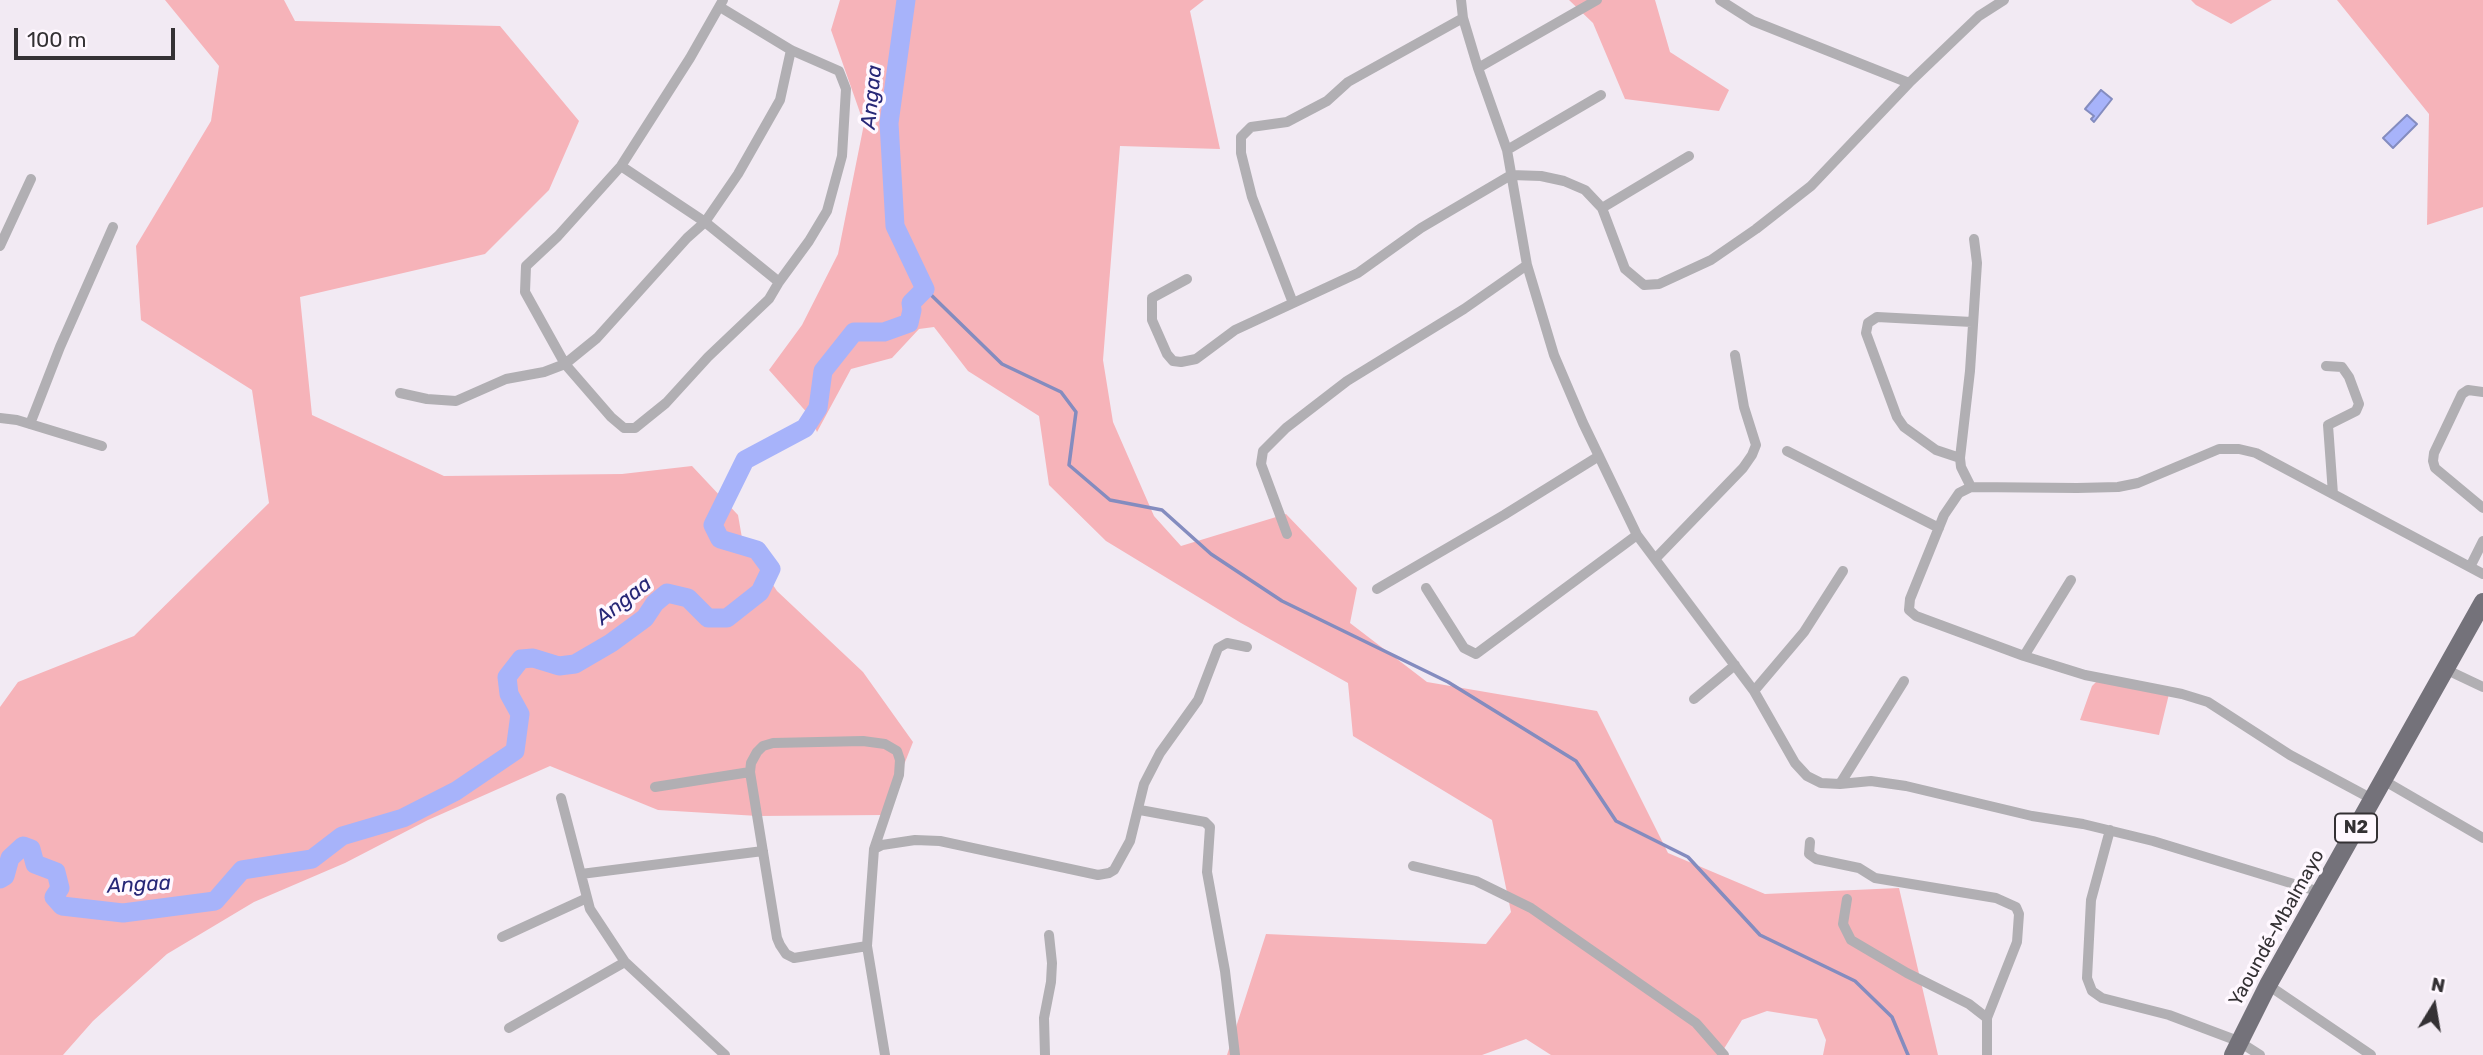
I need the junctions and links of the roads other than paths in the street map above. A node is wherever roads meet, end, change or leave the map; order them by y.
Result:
1 (1461, 0) edge
2 (1597, 0) edge
3 (1720, 0) edge
4 (2004, 0) edge
5 (721, 4) edge
6 (1464, 18) junction
7 (791, 50) junction
8 (1478, 68) junction
9 (1909, 83) junction
10 (1601, 95) dead end
11 (1507, 150) junction
12 (1689, 156) dead end
13 (621, 166) junction
14 (1511, 175) junction
15 (31, 179) dead end
16 (1602, 208) junction
17 (705, 222) junction
18 (113, 227) dead end
19 (1974, 239) dead end
20 (0, 246) edge
21 (1527, 265) junction
22 (1187, 279) dead end
23 (779, 282) junction
24 (1293, 303) junction
25 (1972, 322) junction
26 (1735, 355) dead end
27 (565, 364) junction
28 (2326, 366) dead end
29 (2483, 391) edge
30 (400, 393) dead end
31 (0, 418) edge
32 (30, 424) junction
33 (102, 446) dead end
34 (1787, 451) dead end
35 (1599, 456) junction
36 (1960, 458) junction
37 (1971, 487) junction
38 (2333, 494) junction
39 (2483, 508) edge
40 (1939, 528) junction
41 (1287, 534) dead end
42 (1637, 535) junction
43 (2483, 541) edge
44 (1656, 558) junction
45 (2470, 567) junction
46 (1843, 571) dead end
47 (2483, 574) edge
48 (2071, 580) dead end
49 (1426, 588) dead end
50 (1377, 589) dead end
51 (2483, 602) edge
52 (1247, 647) dead end
53 (2024, 656) junction
54 (1735, 665) junction
55 (2445, 669) junction
56 (1904, 681) dead end
57 (2483, 687) edge
58 (1754, 691) junction
59 (1694, 699) dead end
60 (750, 772) junction
61 (2383, 780) junction
62 (1840, 784) junction
63 (655, 788) dead end
64 (561, 798) dead end
65 (2372, 799) junction
66 (1140, 810) junction
67 (2109, 830) junction
68 (2483, 838) edge
69 (1810, 842) dead end
70 (874, 849) junction
71 (763, 851) junction
72 (1413, 866) dead end
73 (581, 874) junction
74 (2320, 892) junction
75 (587, 898) junction
76 (1847, 899) dead end
77 (1049, 935) dead end
78 (502, 937) dead end
79 (867, 946) junction
80 (625, 962) junction
81 (2268, 985) junction
82 (1987, 1018) junction
83 (509, 1028) dead end
84 (2236, 1048) edge
85 (725, 1055) edge
86 (885, 1055) edge
87 (1045, 1055) edge
88 (1235, 1055) edge
89 (1724, 1055) edge
90 (1987, 1055) edge
91 (2260, 1055) edge
92 (2371, 1055) edge

1 - 6 street
2 - 8 street
3 - 9 street
4 - 9 street
5 - 7 street
5 - 13 street
6 - 8 street
6 - 24 street
7 - 17 street
7 - 23 street
8 - 11 street
9 - 16 street
10 - 11 street
11 - 14 street
12 - 16 street
13 - 17 street
13 - 27 street
14 - 16 street
14 - 21 street
14 - 24 street
15 - 20 street
17 - 23 street
17 - 27 street
18 - 32 street
19 - 25 street
21 - 35 street
21 - 41 street
22 - 24 street
23 - 27 street
25 - 36 street
25 - 36 street
26 - 44 street
27 - 30 street
28 - 38 street
29 - 39 street
31 - 32 street
32 - 33 street
34 - 40 street
35 - 42 street
35 - 50 street
36 - 37 street
37 - 38 street
37 - 40 street
38 - 45 street
40 - 53 street
42 - 44 street
42 - 49 street
43 - 45 street
44 - 54 street
45 - 47 street
46 - 58 street
48 - 53 street
51 - 55 highway, Yaoundé-Mbalmayo / N2
52 - 66 street
53 - 65 street
54 - 58 street
54 - 59 street
55 - 57 street
55 - 61 highway, Yaoundé-Mbalmayo / N2
56 - 62 street
58 - 62 street
60 - 63 street
60 - 70 street
60 - 71 street
61 - 65 highway, Yaoundé-Mbalmayo / N2
61 - 68 street
62 - 67 street
64 - 73 street
65 - 74 highway, Yaoundé-Mbalmayo / N2
66 - 70 street
66 - 88 street
67 - 74 street
67 - 84 street
69 - 82 street
70 - 79 street
71 - 73 street
71 - 79 street
72 - 89 street
73 - 75 street
74 - 81 highway, Yaoundé-Mbalmayo / N2
75 - 78 street
75 - 80 street
76 - 82 street
77 - 87 street
79 - 86 street
80 - 83 street
80 - 85 street
81 - 84 highway, Yaoundé-Mbalmayo / N2
81 - 92 street
82 - 90 street
84 - 91 street

